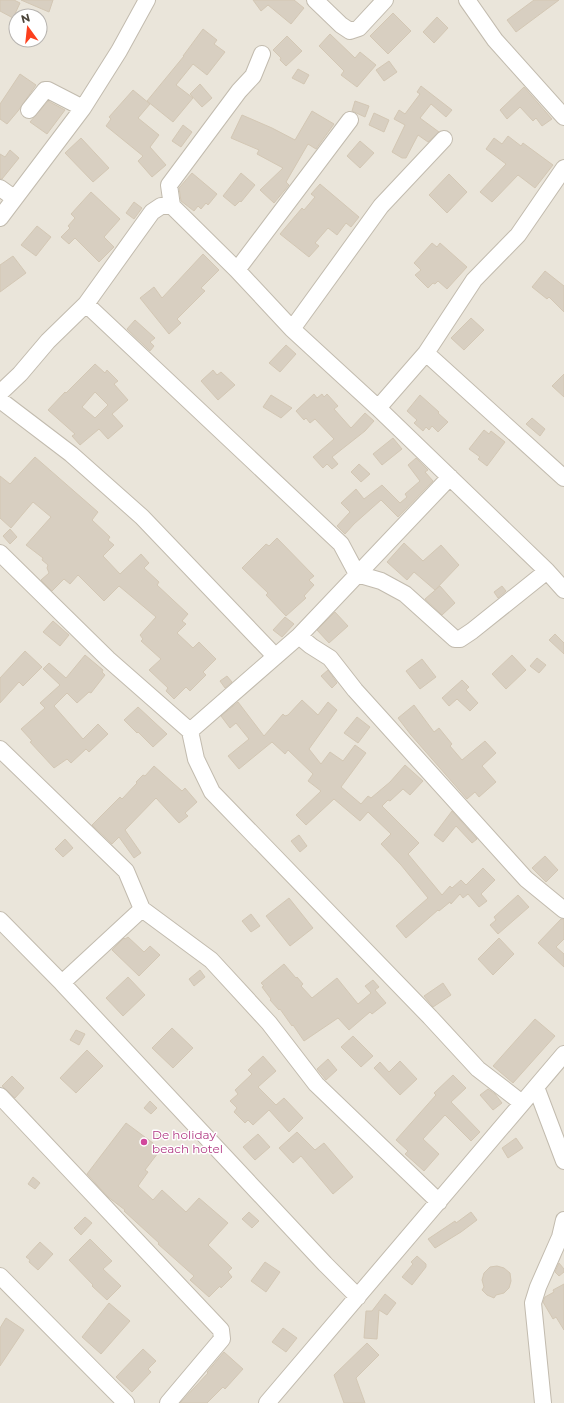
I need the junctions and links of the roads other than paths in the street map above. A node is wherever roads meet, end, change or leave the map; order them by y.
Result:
1 (147, 0) edge
2 (316, 0) edge
3 (385, 0) edge
4 (467, 0) edge
5 (262, 54) dead end
6 (83, 108) junction
7 (29, 110) dead end
8 (564, 116) edge
9 (350, 120) dead end
10 (444, 139) dead end
11 (564, 168) edge
12 (0, 188) edge
13 (14, 198) junction
14 (172, 206) junction
15 (0, 218) edge
16 (237, 270) junction
17 (86, 304) junction
18 (292, 329) junction
19 (426, 353) junction
20 (0, 393) edge
21 (0, 400) edge
22 (378, 408) junction
23 (450, 477) junction
24 (564, 478) edge
25 (0, 554) edge
26 (547, 571) junction
27 (357, 574) junction
28 (564, 590) edge
29 (299, 636) junction
30 (275, 656) junction
31 (190, 731) junction
32 (0, 749) edge
33 (142, 909) junction
34 (564, 910) edge
35 (0, 920) edge
36 (62, 982) junction
37 (564, 1054) edge
38 (536, 1087) junction
39 (0, 1096) edge
40 (522, 1103) junction
41 (564, 1161) edge
42 (439, 1202) junction
43 (564, 1220) edge
44 (0, 1276) edge
45 (358, 1297) junction
46 (126, 1403) edge
47 (168, 1403) edge
48 (267, 1403) edge
49 (543, 1403) edge

1 - 6 street
2 - 3 street
4 - 8 street
5 - 14 street
6 - 7 street
6 - 13 street
9 - 16 street
10 - 18 street
11 - 19 street
12 - 13 street
13 - 15 street
14 - 16 street
14 - 17 street
16 - 18 street
17 - 20 street
17 - 27 street
18 - 22 street
19 - 22 street
19 - 24 street
21 - 30 street
22 - 23 street
23 - 26 street
23 - 27 street
25 - 31 street
26 - 27 street
26 - 28 street
27 - 29 street
29 - 30 street
29 - 34 street
30 - 31 street
31 - 40 street
32 - 33 street
33 - 36 street
33 - 42 street
35 - 36 street
36 - 45 street
37 - 38 street
38 - 40 street
38 - 41 street
39 - 47 street
40 - 42 street
42 - 45 street
43 - 49 street
44 - 46 street
45 - 48 street

